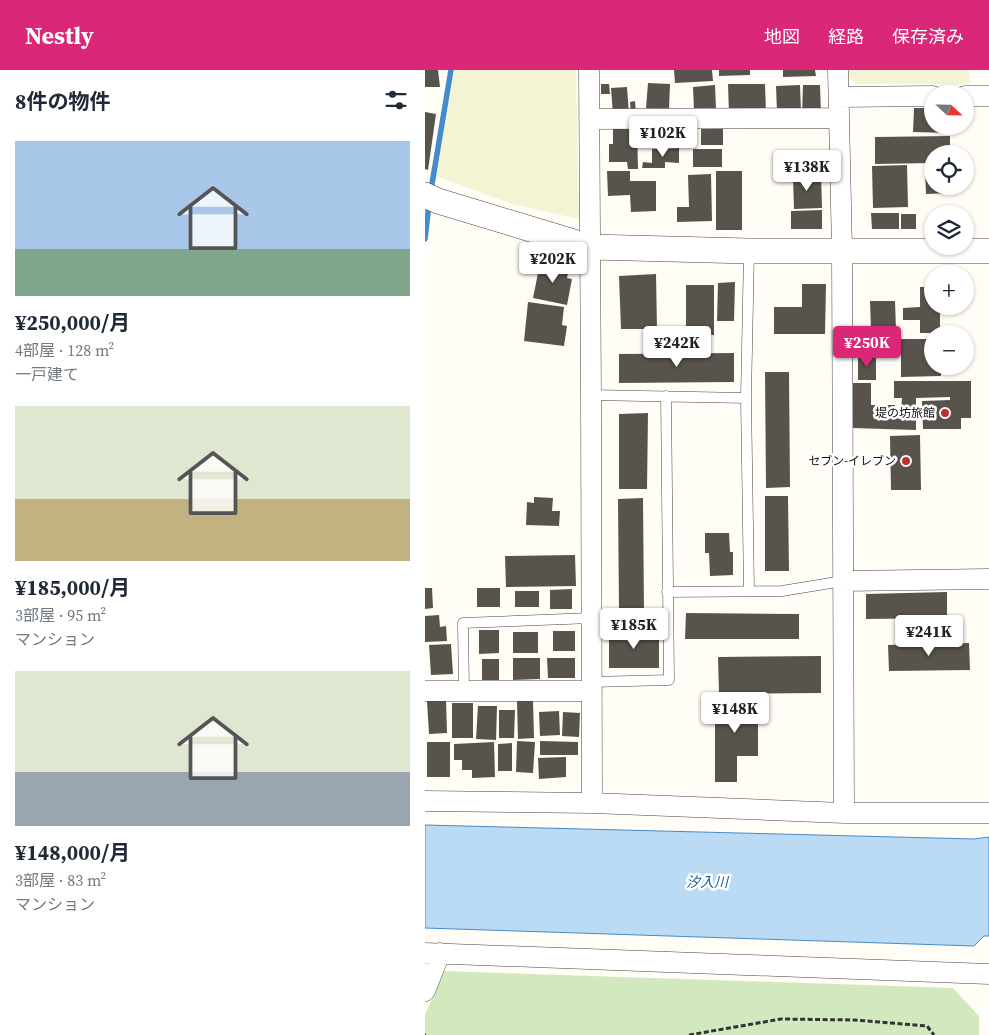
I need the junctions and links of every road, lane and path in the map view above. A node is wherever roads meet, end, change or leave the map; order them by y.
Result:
1 (589, 70) edge
2 (838, 70) edge
3 (924, 96) edge
4 (974, 96) edge
5 (989, 96) edge
6 (839, 97) junction
7 (839, 118) junction
8 (589, 119) junction
9 (425, 196) edge
10 (589, 247) junction
11 (842, 250) junction
12 (749, 251) junction
13 (989, 251) edge
14 (591, 395) junction
15 (666, 396) junction
16 (746, 398) junction
17 (989, 580) edge
18 (843, 581) junction
19 (749, 590) junction
20 (667, 592) junction
21 (592, 618) junction
22 (592, 686) junction
23 (425, 691) edge
24 (464, 691) junction
25 (425, 801) edge
26 (592, 803) junction
27 (844, 813) junction
28 (989, 813) edge
29 (433, 953) edge
30 (989, 974) edge
31 (425, 991) edge
32 (689, 1035) edge
33 (934, 1035) edge

1 - 8 street
2 - 6 street
3 - 6 street
4 - 5 street
6 - 7 street
7 - 8 street
7 - 11 street
8 - 10 street
9 - 10 street
10 - 12 street
10 - 14 street
11 - 12 street
11 - 13 street
11 - 18 street
12 - 16 lane
14 - 15 lane
14 - 21 street
15 - 16 lane
15 - 20 lane
16 - 19 lane
17 - 18 street
18 - 19 lane
18 - 27 street
19 - 20 lane
20 - 22 lane
21 - 22 street
21 - 24 lane
22 - 24 street
22 - 26 street
23 - 24 street
25 - 26 street
26 - 27 street
27 - 28 street
29 - 30 street
29 - 31 street
32 - 33 path

